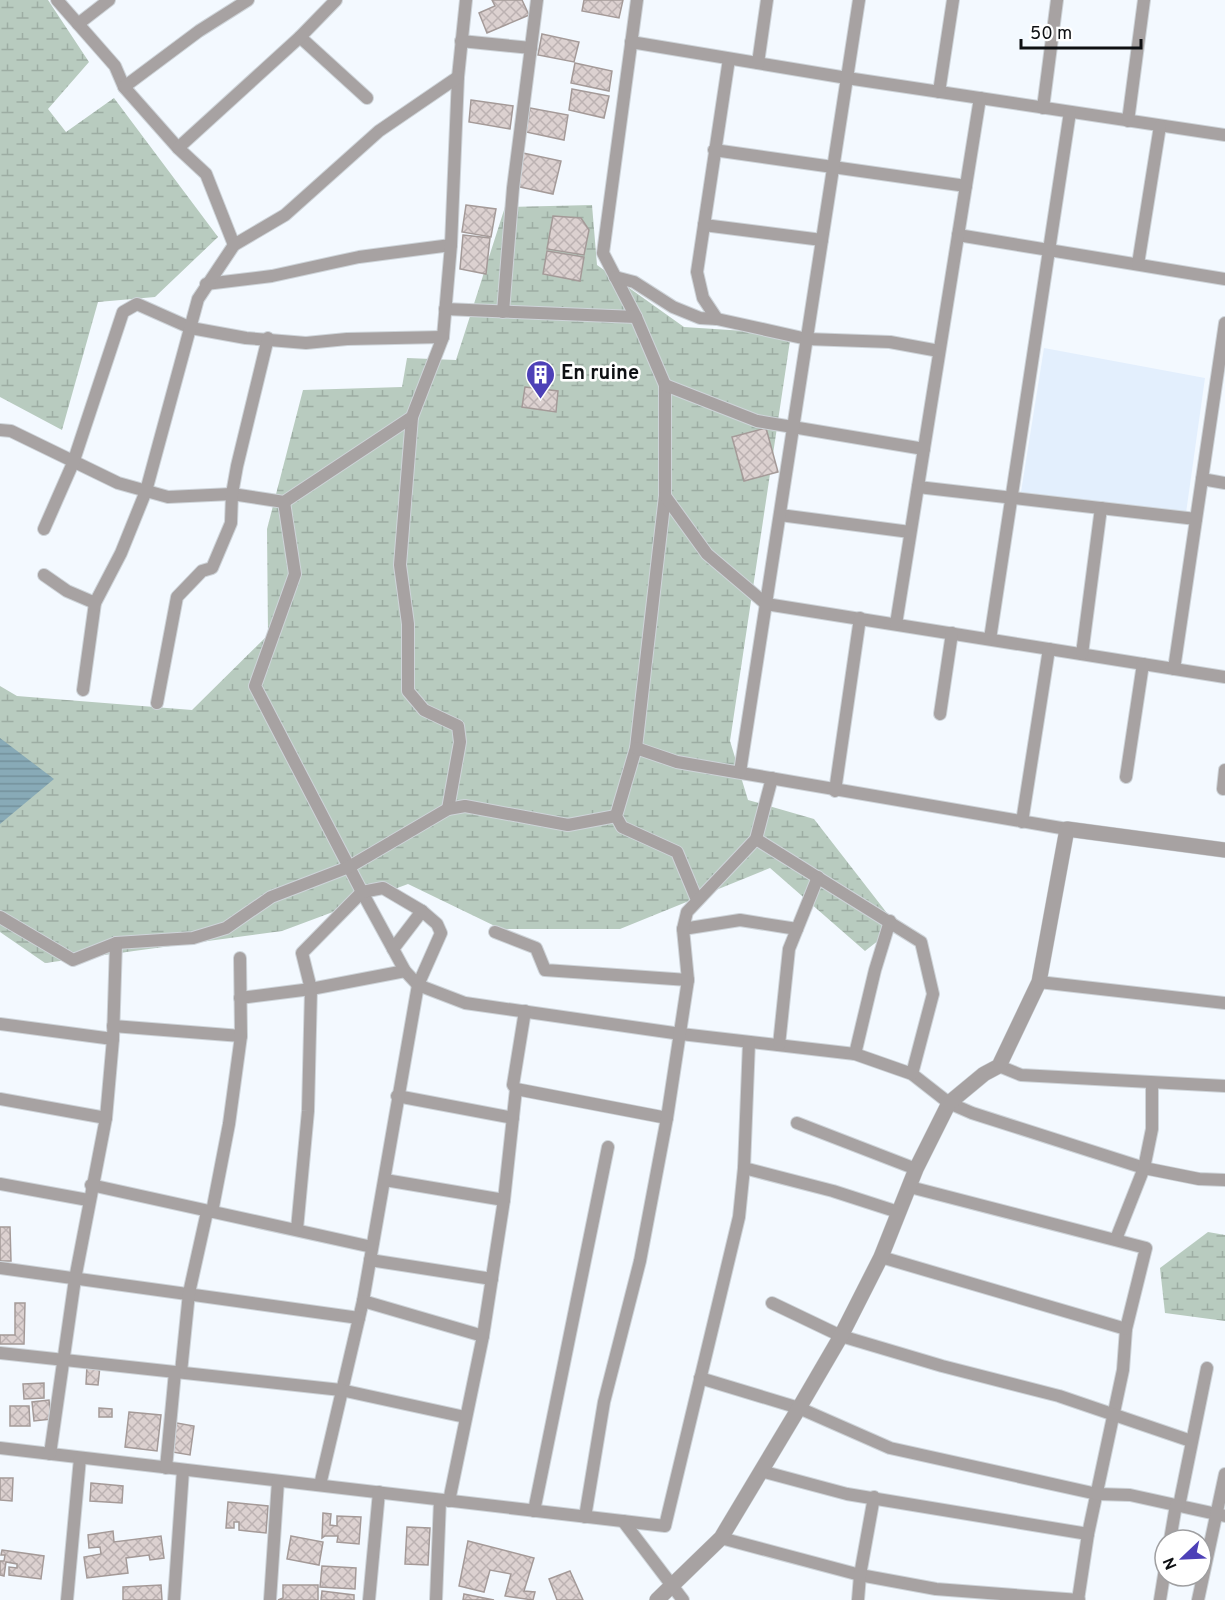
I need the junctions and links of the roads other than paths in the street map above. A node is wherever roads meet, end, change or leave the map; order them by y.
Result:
1 (57, 0) edge
2 (109, 0) edge
3 (248, 0) edge
4 (336, 0) edge
5 (466, 0) edge
6 (537, 0) edge
7 (637, 0) edge
8 (767, 0) edge
9 (859, 0) edge
10 (953, 0) edge
11 (1057, 0) edge
12 (1144, 0) edge
13 (78, 24) junction
14 (300, 37) junction
15 (461, 41) junction
16 (631, 42) junction
17 (531, 48) junction
18 (729, 59) junction
19 (758, 63) junction
20 (458, 77) junction
21 (847, 78) junction
22 (124, 87) junction
23 (939, 92) junction
24 (367, 98) dead end
25 (980, 98) junction
26 (1043, 108) junction
27 (1070, 112) junction
28 (1128, 121) junction
29 (1160, 126) junction
30 (1225, 135) edge
31 (178, 148) junction
32 (714, 150) junction
33 (833, 167) junction
34 (966, 186) junction
35 (704, 225) junction
36 (958, 235) junction
37 (822, 240) junction
38 (451, 244) junction
39 (234, 245) junction
40 (1049, 249) junction
41 (1138, 264) junction
42 (615, 277) junction
43 (1225, 279) edge
44 (206, 284) junction
45 (446, 309) junction
46 (503, 312) junction
47 (636, 316) junction
48 (717, 319) junction
49 (1225, 326) edge
50 (190, 328) junction
51 (443, 337) junction
52 (268, 339) junction
53 (807, 339) junction
54 (939, 351) junction
55 (665, 385) junction
56 (1219, 410) edge
57 (411, 417) junction
58 (794, 427) junction
59 (0, 430) edge
60 (924, 449) junction
61 (73, 463) junction
62 (1202, 479) junction
63 (1225, 483) edge
64 (918, 487) junction
65 (146, 491) junction
66 (232, 494) junction
67 (665, 496) junction
68 (1011, 498) junction
69 (284, 502) junction
70 (1101, 508) junction
71 (780, 515) junction
72 (1196, 519) junction
73 (44, 529) dead end
74 (910, 532) junction
75 (44, 575) dead end
76 (95, 603) junction
77 (766, 604) junction
78 (860, 618) junction
79 (896, 624) junction
80 (952, 633) junction
81 (990, 639) junction
82 (1049, 649) junction
83 (1082, 654) junction
84 (1143, 664) junction
85 (1174, 669) junction
86 (1225, 677) edge
87 (83, 690) dead end
88 (157, 703) dead end
89 (940, 714) dead end
90 (636, 748) junction
91 (1225, 770) edge
92 (741, 772) junction
93 (1126, 777) dead end
94 (772, 778) junction
95 (1222, 789) dead end
96 (836, 791) junction
97 (448, 809) junction
98 (616, 816) junction
99 (1022, 822) junction
100 (1067, 830) junction
101 (756, 839) junction
102 (1225, 850) edge
103 (350, 867) junction
104 (818, 877) junction
105 (362, 892) junction
106 (698, 900) junction
107 (422, 911) junction
108 (0, 917) edge
109 (890, 921) junction
110 (683, 929) junction
111 (797, 929) junction
112 (495, 932) dead end
113 (116, 943) junction
114 (393, 949) junction
115 (240, 958) dead end
116 (405, 971) junction
117 (687, 980) junction
118 (1039, 982) junction
119 (418, 985) junction
120 (311, 989) junction
121 (240, 998) junction
122 (1225, 1003) edge
123 (525, 1011) junction
124 (0, 1024) edge
125 (113, 1032) junction
126 (681, 1034) junction
127 (241, 1036) junction
128 (749, 1042) junction
129 (779, 1045) junction
130 (855, 1054) junction
131 (999, 1066) junction
132 (912, 1074) junction
133 (1152, 1083) junction
134 (1225, 1086) edge
135 (516, 1089) junction
136 (397, 1096) junction
137 (0, 1099) edge
138 (949, 1103) junction
139 (106, 1118) junction
140 (513, 1118) junction
141 (667, 1118) junction
142 (797, 1123) dead end
143 (608, 1147) dead end
144 (744, 1168) junction
145 (1144, 1168) junction
146 (916, 1169) junction
147 (385, 1180) junction
148 (1225, 1180) edge
149 (0, 1184) edge
150 (91, 1185) junction
151 (910, 1186) junction
152 (88, 1200) junction
153 (504, 1200) junction
154 (209, 1212) junction
155 (898, 1212) junction
156 (297, 1229) junction
157 (1116, 1239) junction
158 (372, 1247) junction
159 (881, 1257) junction
160 (370, 1260) junction
161 (0, 1268) edge
162 (75, 1279) junction
163 (492, 1279) junction
164 (189, 1293) junction
165 (363, 1301) junction
166 (772, 1303) dead end
167 (359, 1318) junction
168 (1126, 1329) junction
169 (483, 1336) junction
170 (841, 1336) junction
171 (0, 1353) edge
172 (65, 1360) junction
173 (1207, 1368) dead end
174 (178, 1372) junction
175 (700, 1378) junction
176 (340, 1390) junction
177 (799, 1408) junction
178 (1112, 1416) junction
179 (465, 1417) junction
180 (1191, 1441) junction
181 (0, 1448) edge
182 (50, 1454) junction
183 (80, 1458) junction
184 (166, 1467) junction
185 (183, 1470) junction
186 (761, 1471) junction
187 (1225, 1474) edge
188 (278, 1481) junction
189 (320, 1485) junction
190 (379, 1492) junction
191 (1097, 1494) junction
192 (874, 1497) junction
193 (444, 1500) junction
194 (1178, 1505) junction
195 (534, 1511) junction
196 (1220, 1515) edge
197 (585, 1517) junction
198 (623, 1521) junction
199 (1173, 1528) edge
200 (1088, 1534) junction
201 (721, 1538) junction
202 (860, 1575) junction
203 (673, 1585) junction
204 (938, 1595) edge
205 (1065, 1599) edge
206 (68, 1600) edge
207 (174, 1600) edge
208 (270, 1600) edge
209 (369, 1600) edge
210 (436, 1600) edge
211 (657, 1600) edge
212 (683, 1600) edge
213 (858, 1600) edge
214 (1079, 1600) edge
215 (1198, 1600) edge

1 - 13 street
2 - 13 street
3 - 22 street
4 - 14 street
5 - 15 street
6 - 17 street
7 - 16 street
8 - 19 street
9 - 21 street
10 - 23 street
11 - 26 street
12 - 28 street
13 - 22 street
14 - 24 street
14 - 31 street
15 - 17 street
15 - 20 street
16 - 18 street
16 - 42 street
17 - 46 street
18 - 19 street
18 - 32 street
19 - 21 street
20 - 38 street
20 - 39 street
21 - 23 street
21 - 33 street
22 - 31 street
23 - 25 street
25 - 26 street
25 - 34 street
26 - 27 street
27 - 28 street
27 - 40 street
28 - 29 street
29 - 30 street
29 - 41 street
31 - 39 street
32 - 33 street
32 - 35 street
33 - 34 street
33 - 37 street
34 - 36 street
35 - 37 street
35 - 48 street
36 - 40 street
36 - 54 street
37 - 53 street
38 - 44 street
38 - 45 street
39 - 44 street
40 - 41 street
40 - 68 street
41 - 43 street
42 - 47 street
42 - 48 street
44 - 50 street
45 - 46 street
45 - 51 street
46 - 47 street
47 - 55 street
48 - 53 street
49 - 56 street
50 - 52 street
50 - 61 street
50 - 65 street
51 - 52 street
51 - 57 street
52 - 66 street
53 - 54 street
53 - 58 street
54 - 60 street
55 - 58 street
55 - 67 street
56 - 62 street
57 - 69 street
57 - 97 street
58 - 60 street
58 - 71 street
59 - 61 street
60 - 64 street
61 - 65 street
61 - 73 street
62 - 63 street
62 - 72 street
64 - 68 street
64 - 74 street
65 - 66 street
65 - 76 street
66 - 69 street
66 - 88 street
67 - 77 street
67 - 90 street
68 - 70 street
68 - 81 street
69 - 103 street
70 - 72 street
70 - 83 street
71 - 74 street
71 - 77 street
72 - 85 street
74 - 79 street
75 - 76 street
76 - 87 street
77 - 78 street
77 - 92 street
78 - 79 street
78 - 96 street
79 - 80 street
80 - 81 street
80 - 89 street
81 - 82 street
82 - 83 street
82 - 99 street
83 - 84 street
84 - 85 street
84 - 93 street
85 - 86 street
90 - 92 street
90 - 98 street
91 - 95 street
92 - 94 street
94 - 96 street
94 - 101 street
96 - 99 street
97 - 98 street
97 - 103 street
98 - 106 street
99 - 100 street
100 - 102 street
100 - 118 street
101 - 104 street
101 - 106 street
103 - 105 street
103 - 113 street
104 - 109 street
104 - 111 street
105 - 107 street
105 - 114 street
105 - 120 street
106 - 110 street
107 - 114 street
107 - 119 street
108 - 113 street
109 - 130 street
109 - 132 street
110 - 111 street
110 - 117 street
111 - 129 street
112 - 117 street
113 - 125 street
114 - 116 street
115 - 121 street
116 - 119 street
116 - 120 street
117 - 126 street
118 - 122 street
118 - 131 street
119 - 123 street
119 - 136 street
120 - 121 street
120 - 156 street
121 - 127 street
123 - 126 street
123 - 135 street
124 - 125 street
125 - 127 street
125 - 139 street
126 - 128 street
126 - 141 street
127 - 154 street
128 - 129 street
128 - 144 street
129 - 130 street
130 - 132 street
131 - 133 street
131 - 138 street
132 - 138 street
133 - 134 street
133 - 145 street
135 - 140 street
135 - 141 street
136 - 140 street
136 - 147 street
137 - 139 street
138 - 145 street
138 - 146 street
139 - 150 street
140 - 153 street
141 - 197 street
142 - 146 street
143 - 195 street
144 - 155 street
144 - 175 street
145 - 148 street
145 - 157 street
146 - 151 street
147 - 153 street
147 - 158 street
149 - 152 street
150 - 152 street
150 - 154 street
151 - 155 street
151 - 157 street
152 - 162 street
153 - 163 street
154 - 156 street
154 - 164 street
155 - 159 street
156 - 158 street
157 - 168 street
158 - 160 street
159 - 168 street
159 - 170 street
160 - 163 street
160 - 165 street
161 - 162 street
162 - 164 street
162 - 172 street
163 - 169 street
164 - 167 street
164 - 174 street
165 - 167 street
165 - 169 street
166 - 170 street
167 - 176 street
168 - 178 street
169 - 179 street
170 - 177 street
170 - 178 street
171 - 172 street
172 - 174 street
172 - 182 street
173 - 180 street
174 - 176 street
174 - 184 street
175 - 177 street
175 - 198 street
176 - 179 street
176 - 189 street
177 - 186 street
177 - 191 street
178 - 180 street
178 - 191 street
179 - 193 street
180 - 194 street
181 - 182 street
182 - 183 street
183 - 184 street
183 - 206 street
184 - 185 street
185 - 188 street
185 - 207 street
186 - 192 street
186 - 201 street
187 - 196 street
188 - 189 street
188 - 208 street
189 - 190 street
190 - 193 street
190 - 209 street
191 - 194 street
191 - 200 street
192 - 200 street
192 - 202 street
193 - 195 street
193 - 210 street
194 - 196 street
194 - 199 street
195 - 197 street
196 - 215 street
197 - 198 street
198 - 203 street
200 - 214 street
201 - 202 street
201 - 203 street
202 - 204 street
202 - 213 street
203 - 211 street
203 - 212 street
204 - 205 street
205 - 214 street

